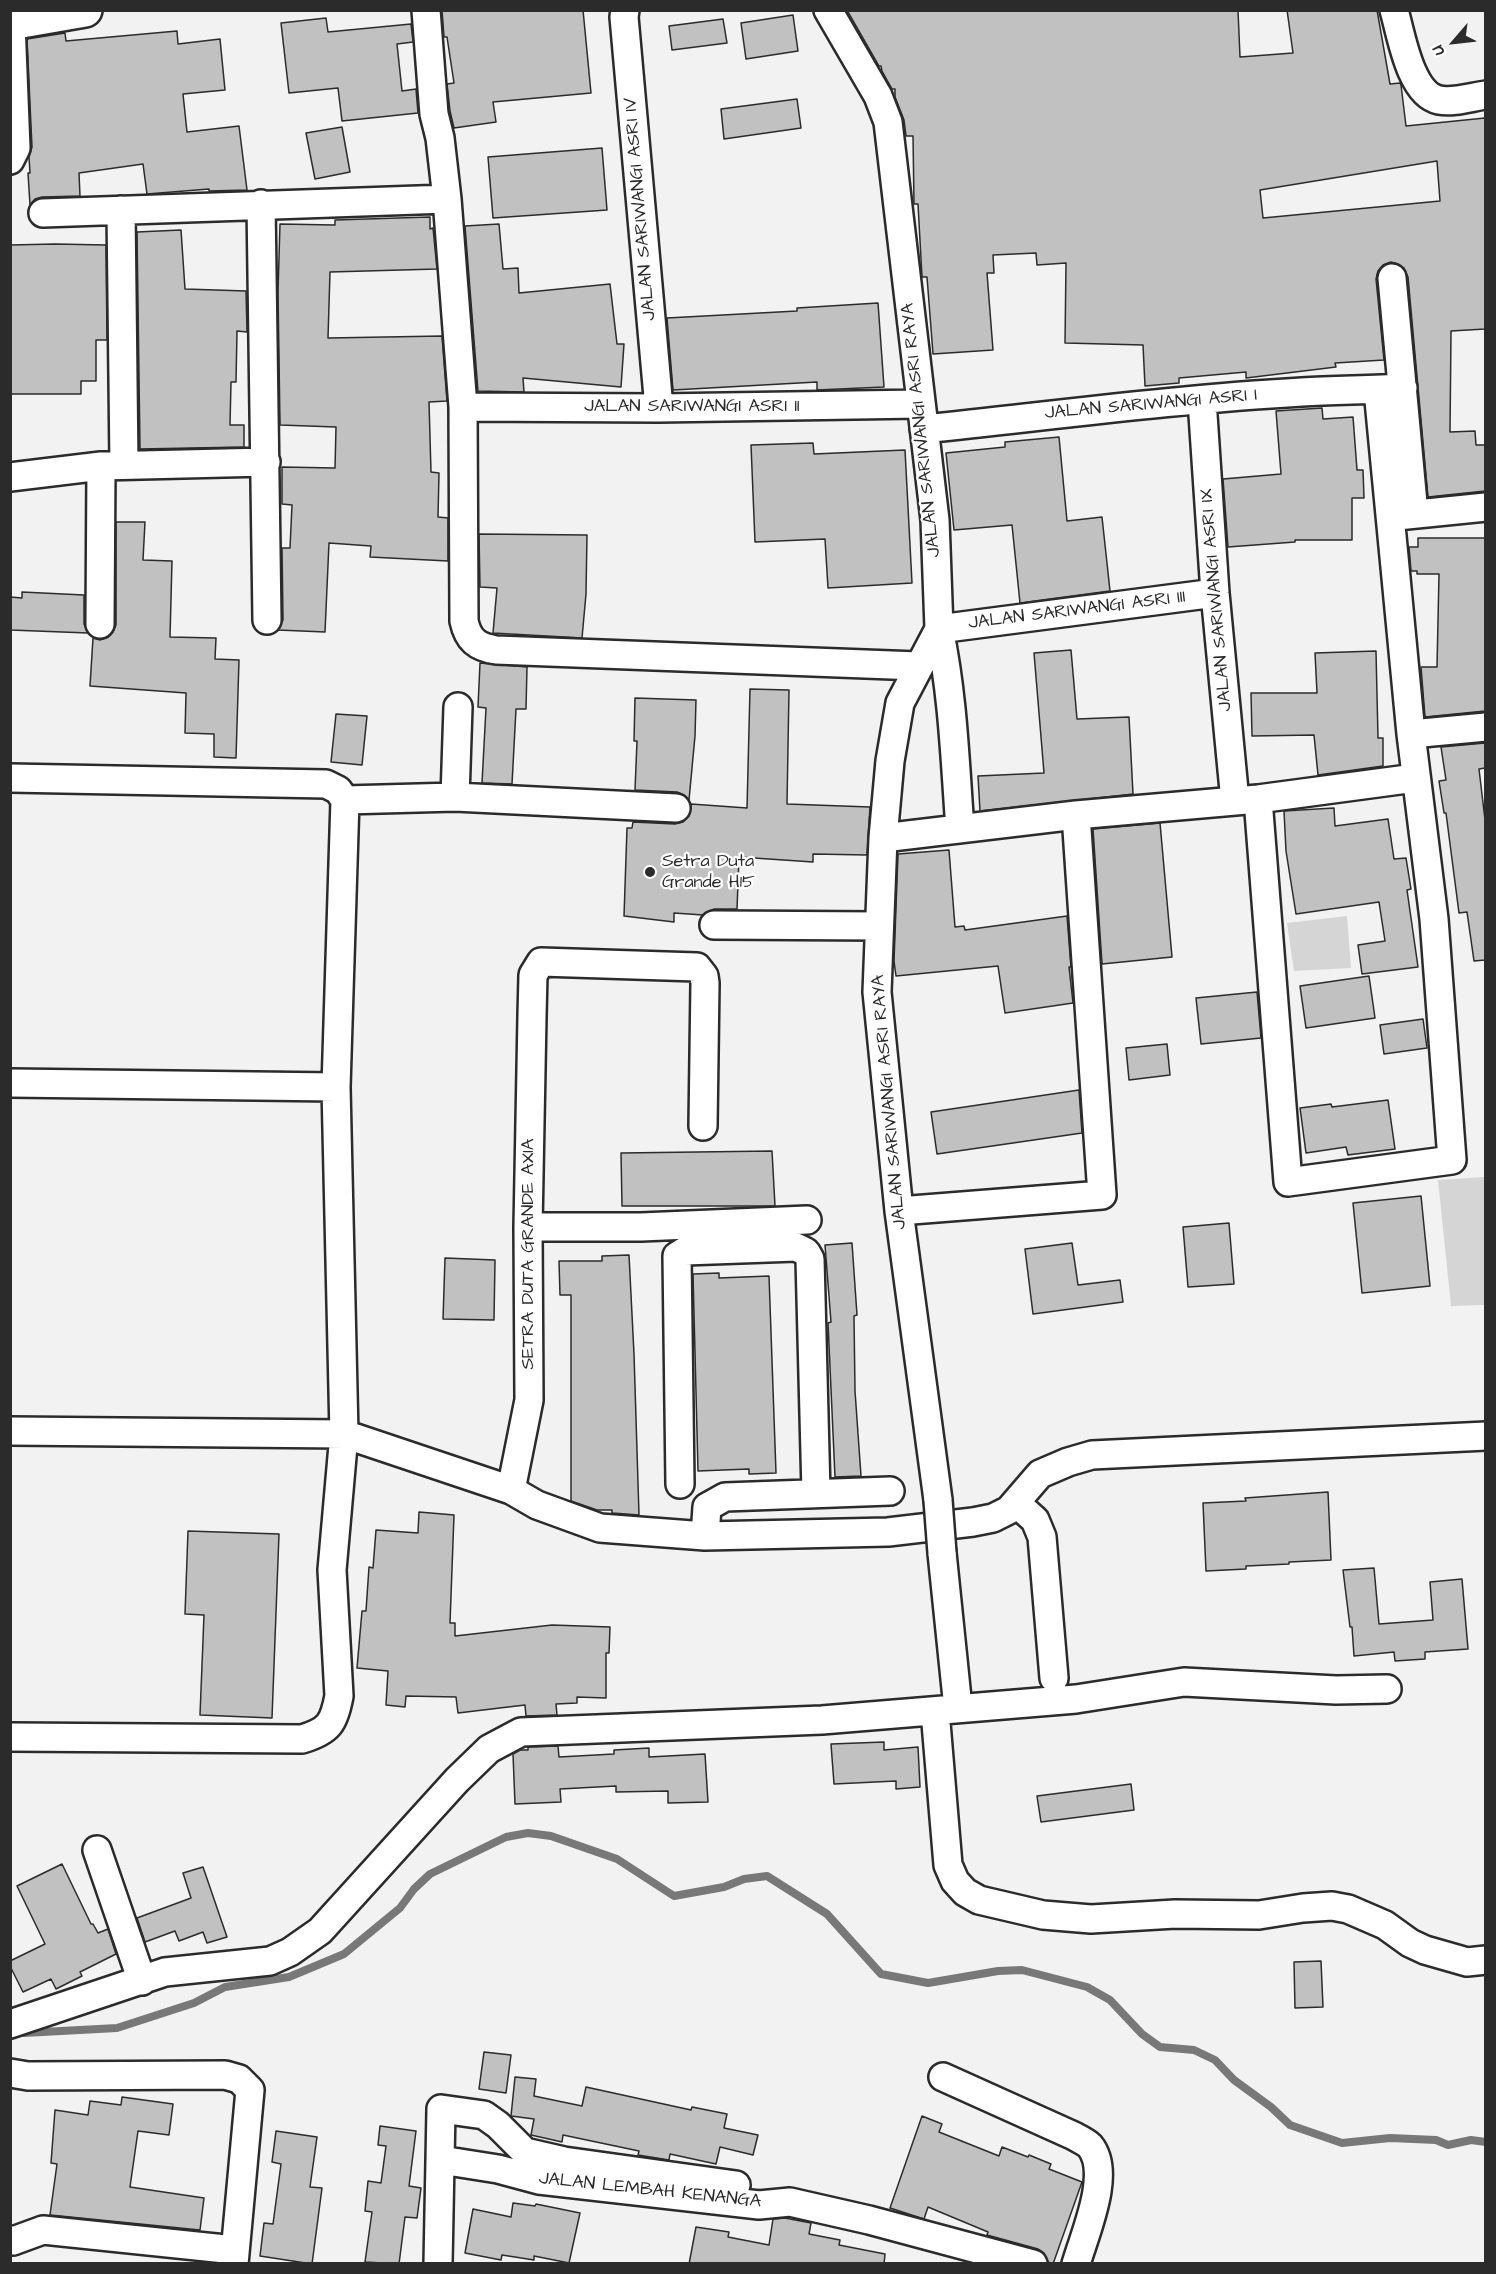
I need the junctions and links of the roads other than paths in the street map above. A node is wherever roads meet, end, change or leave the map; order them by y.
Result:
1 (84, 10) edge
2 (426, 10) edge
3 (625, 10) edge
4 (828, 10) edge
5 (1394, 10) edge
6 (11, 23) edge
7 (1485, 95) edge
8 (10, 160) edge
9 (447, 199) junction
10 (261, 204) junction
11 (121, 210) junction
12 (43, 213) dead end
13 (1392, 278) dead end
14 (1390, 389) junction
15 (1202, 400) junction
16 (463, 407) junction
17 (659, 408) junction
18 (922, 417) junction
19 (266, 462) junction
20 (112, 466) junction
21 (10, 477) edge
22 (1485, 507) edge
23 (1402, 515) junction
24 (1215, 594) junction
25 (267, 620) dead end
26 (100, 624) dead end
27 (939, 629) junction
28 (918, 666) junction
29 (458, 707) dead end
30 (1485, 728) edge
31 (1411, 734) junction
32 (10, 778) edge
33 (1415, 778) junction
34 (455, 797) junction
35 (345, 800) junction
36 (1247, 800) junction
37 (676, 808) dead end
38 (1076, 814) junction
39 (960, 829) junction
40 (883, 838) junction
41 (714, 925) dead end
42 (879, 927) junction
43 (10, 1083) edge
44 (336, 1087) junction
45 (703, 1126) dead end
46 (899, 1211) junction
47 (807, 1220) dead end
48 (528, 1227) junction
49 (10, 1431) edge
50 (344, 1434) junction
51 (1485, 1436) edge
52 (680, 1484) dead end
53 (511, 1490) junction
54 (890, 1491) dead end
55 (816, 1493) junction
56 (1016, 1503) junction
57 (705, 1536) junction
58 (1054, 1678) dead end
59 (1388, 1689) dead end
60 (946, 1709) junction
61 (10, 1737) edge
62 (97, 1850) dead end
63 (1485, 1960) edge
64 (142, 1981) junction
65 (10, 2024) edge
66 (10, 2073) edge
67 (943, 2078) dead end
68 (441, 2160) junction
69 (790, 2202) junction
70 (14, 2248) edge
71 (235, 2257) edge
72 (438, 2264) edge
73 (1033, 2264) edge
74 (1076, 2264) edge

1 - 6 street
2 - 9 street
3 - 17 street, JALAN SARIWANGI ASRI IV
4 - 18 street, JALAN SARIWANGI ASRI RAYA
5 - 7 street
6 - 8 street
9 - 10 street
9 - 16 street
10 - 11 street
10 - 19 street
11 - 12 street
11 - 20 street
13 - 14 street
14 - 15 street, JALAN SARIWANGI ASRI I
14 - 23 street
15 - 18 street, JALAN SARIWANGI ASRI I
15 - 24 street, JALAN SARIWANGI ASRI IX
16 - 17 street, JALAN SARIWANGI ASRI II
16 - 28 street
17 - 18 street, JALAN SARIWANGI ASRI II
18 - 27 street, JALAN SARIWANGI ASRI RAYA
19 - 20 street
19 - 25 street
20 - 21 street
20 - 26 street
22 - 23 street
23 - 31 street
24 - 27 street, JALAN SARIWANGI ASRI III
24 - 36 street, JALAN SARIWANGI ASRI IX
27 - 28 street, JALAN SARIWANGI ASRI RAYA
27 - 39 street
28 - 40 street, JALAN SARIWANGI ASRI RAYA
29 - 34 street
30 - 31 street
31 - 33 street
32 - 35 street
33 - 36 street
33 - 36 street, JALAN SARIWANGI ASRI IX
34 - 35 street
34 - 37 street
35 - 44 street
36 - 38 street
38 - 39 street
38 - 46 street
39 - 40 street
40 - 42 street, JALAN SARIWANGI ASRI RAYA
41 - 42 street
42 - 46 street, JALAN SARIWANGI ASRI RAYA
43 - 44 street
44 - 50 street
45 - 48 street, SETRA DUTA GRANDE AXIA
46 - 60 street, JALAN SARIWANGI ASRI RAYA, bridge
47 - 48 street
48 - 53 street, SETRA DUTA GRANDE AXIA
49 - 50 street
50 - 53 street
50 - 61 street
51 - 56 street
52 - 55 street
53 - 57 street
54 - 55 street
55 - 57 street
56 - 57 street
56 - 58 street
59 - 60 street
60 - 63 street, JALAN SARIWANGI ASRI RAYA
60 - 64 street
62 - 64 street
64 - 65 street
66 - 71 street
67 - 74 street
68 - 69 street, JALAN LEMBAH KENANGA
68 - 69 street
68 - 72 street
69 - 73 street, JALAN LEMBAH KENANGA
70 - 71 street

